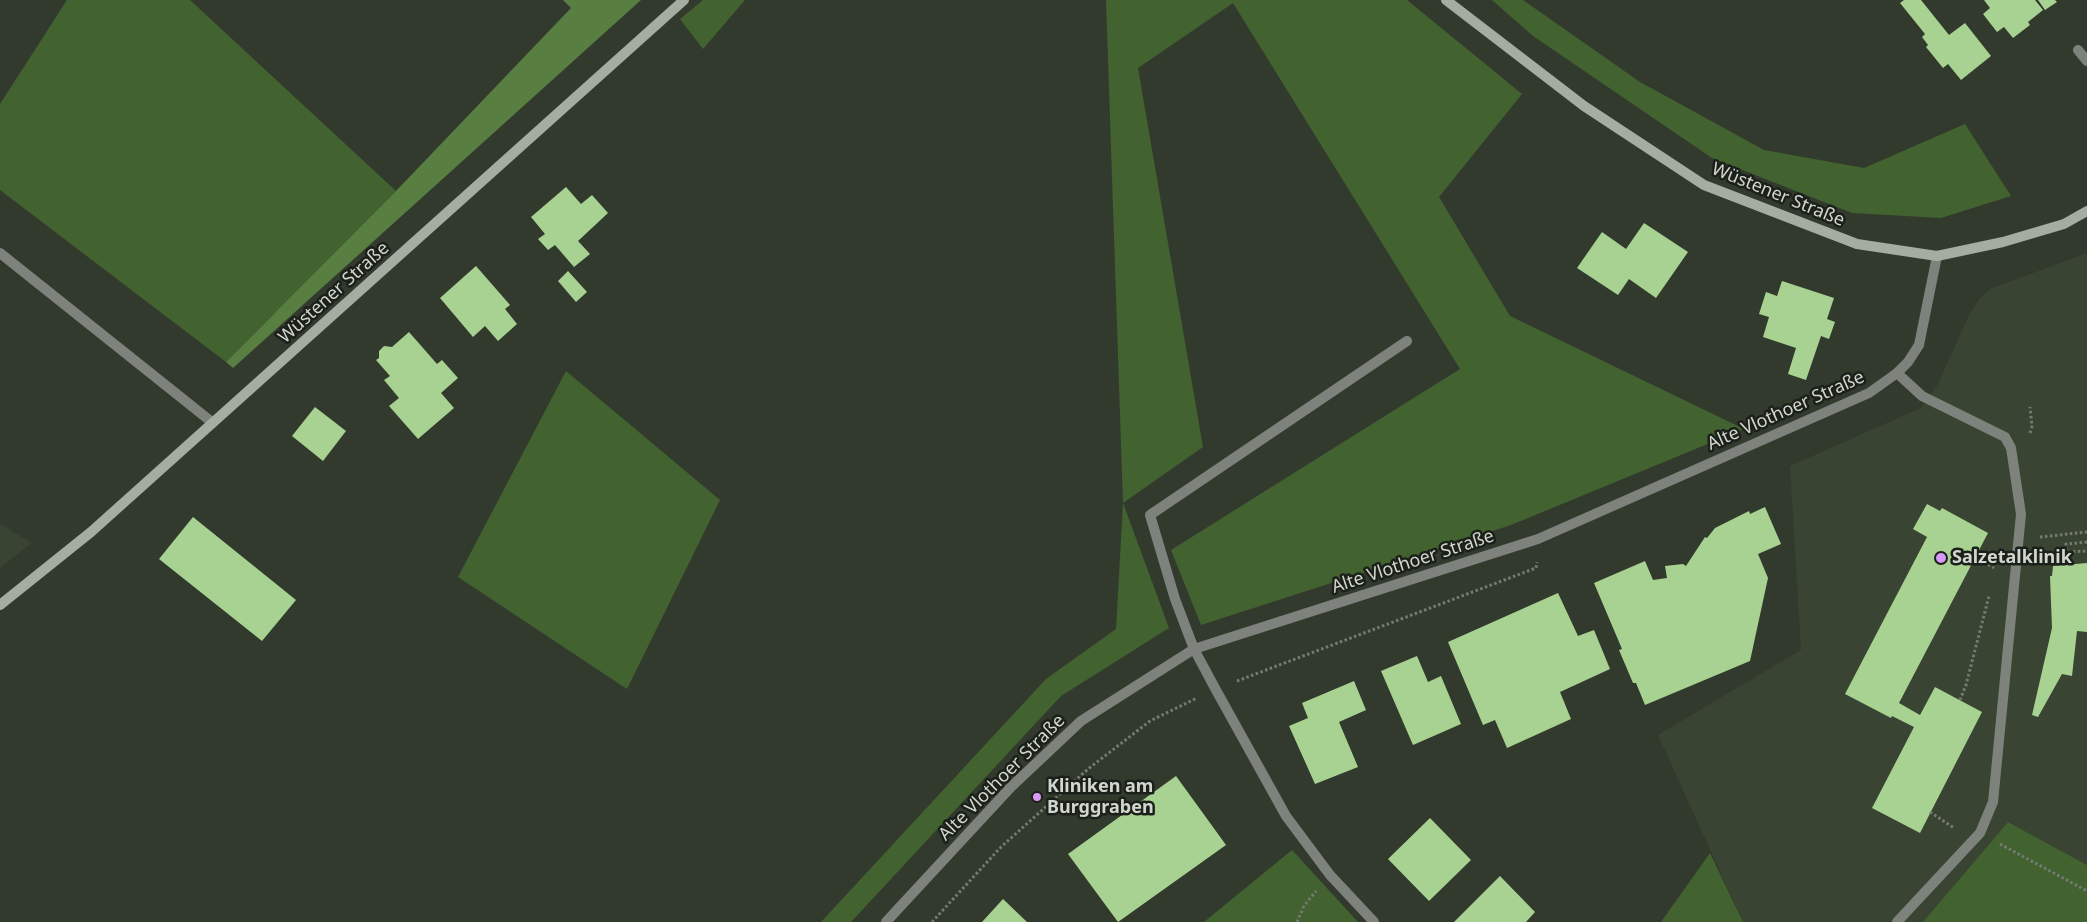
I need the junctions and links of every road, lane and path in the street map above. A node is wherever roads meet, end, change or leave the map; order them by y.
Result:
1 (684, 0) edge
2 (1446, 0) edge
3 (2078, 50) dead end
4 (2087, 61) edge
5 (2087, 211) edge
6 (0, 253) edge
7 (1937, 256) junction
8 (1408, 341) dead end
9 (1897, 373) junction
10 (213, 423) junction
11 (2087, 532) edge
12 (2019, 540) junction
13 (2087, 542) edge
14 (2087, 551) edge
15 (1995, 568) dead end
16 (1993, 577) dead end
17 (1991, 586) dead end
18 (0, 604) edge
19 (1194, 649) junction
20 (1960, 700) dead end
21 (1930, 812) dead end
22 (1980, 833) junction
23 (1967, 846) junction
24 (1330, 875) junction
25 (2087, 891) edge
26 (886, 922) edge
27 (1297, 922) edge
28 (1374, 922) edge
29 (1897, 922) edge

1 - 10 main road, Wüstener Straße
2 - 7 main road, Wüstener Straße
3 - 4 street
5 - 7 main road, Wüstener Straße
6 - 10 street
7 - 9 street, Alte Vlothoer Straße
8 - 19 street
9 - 12 street
9 - 19 street, Alte Vlothoer Straße
10 - 18 main road, Wüstener Straße
11 - 12 path
12 - 22 street
13 - 14 path
15 - 16 path
17 - 20 path
19 - 24 street
19 - 26 street, Alte Vlothoer Straße
21 - 23 path
22 - 23 street
22 - 25 path
23 - 29 street
24 - 27 path
24 - 28 street

